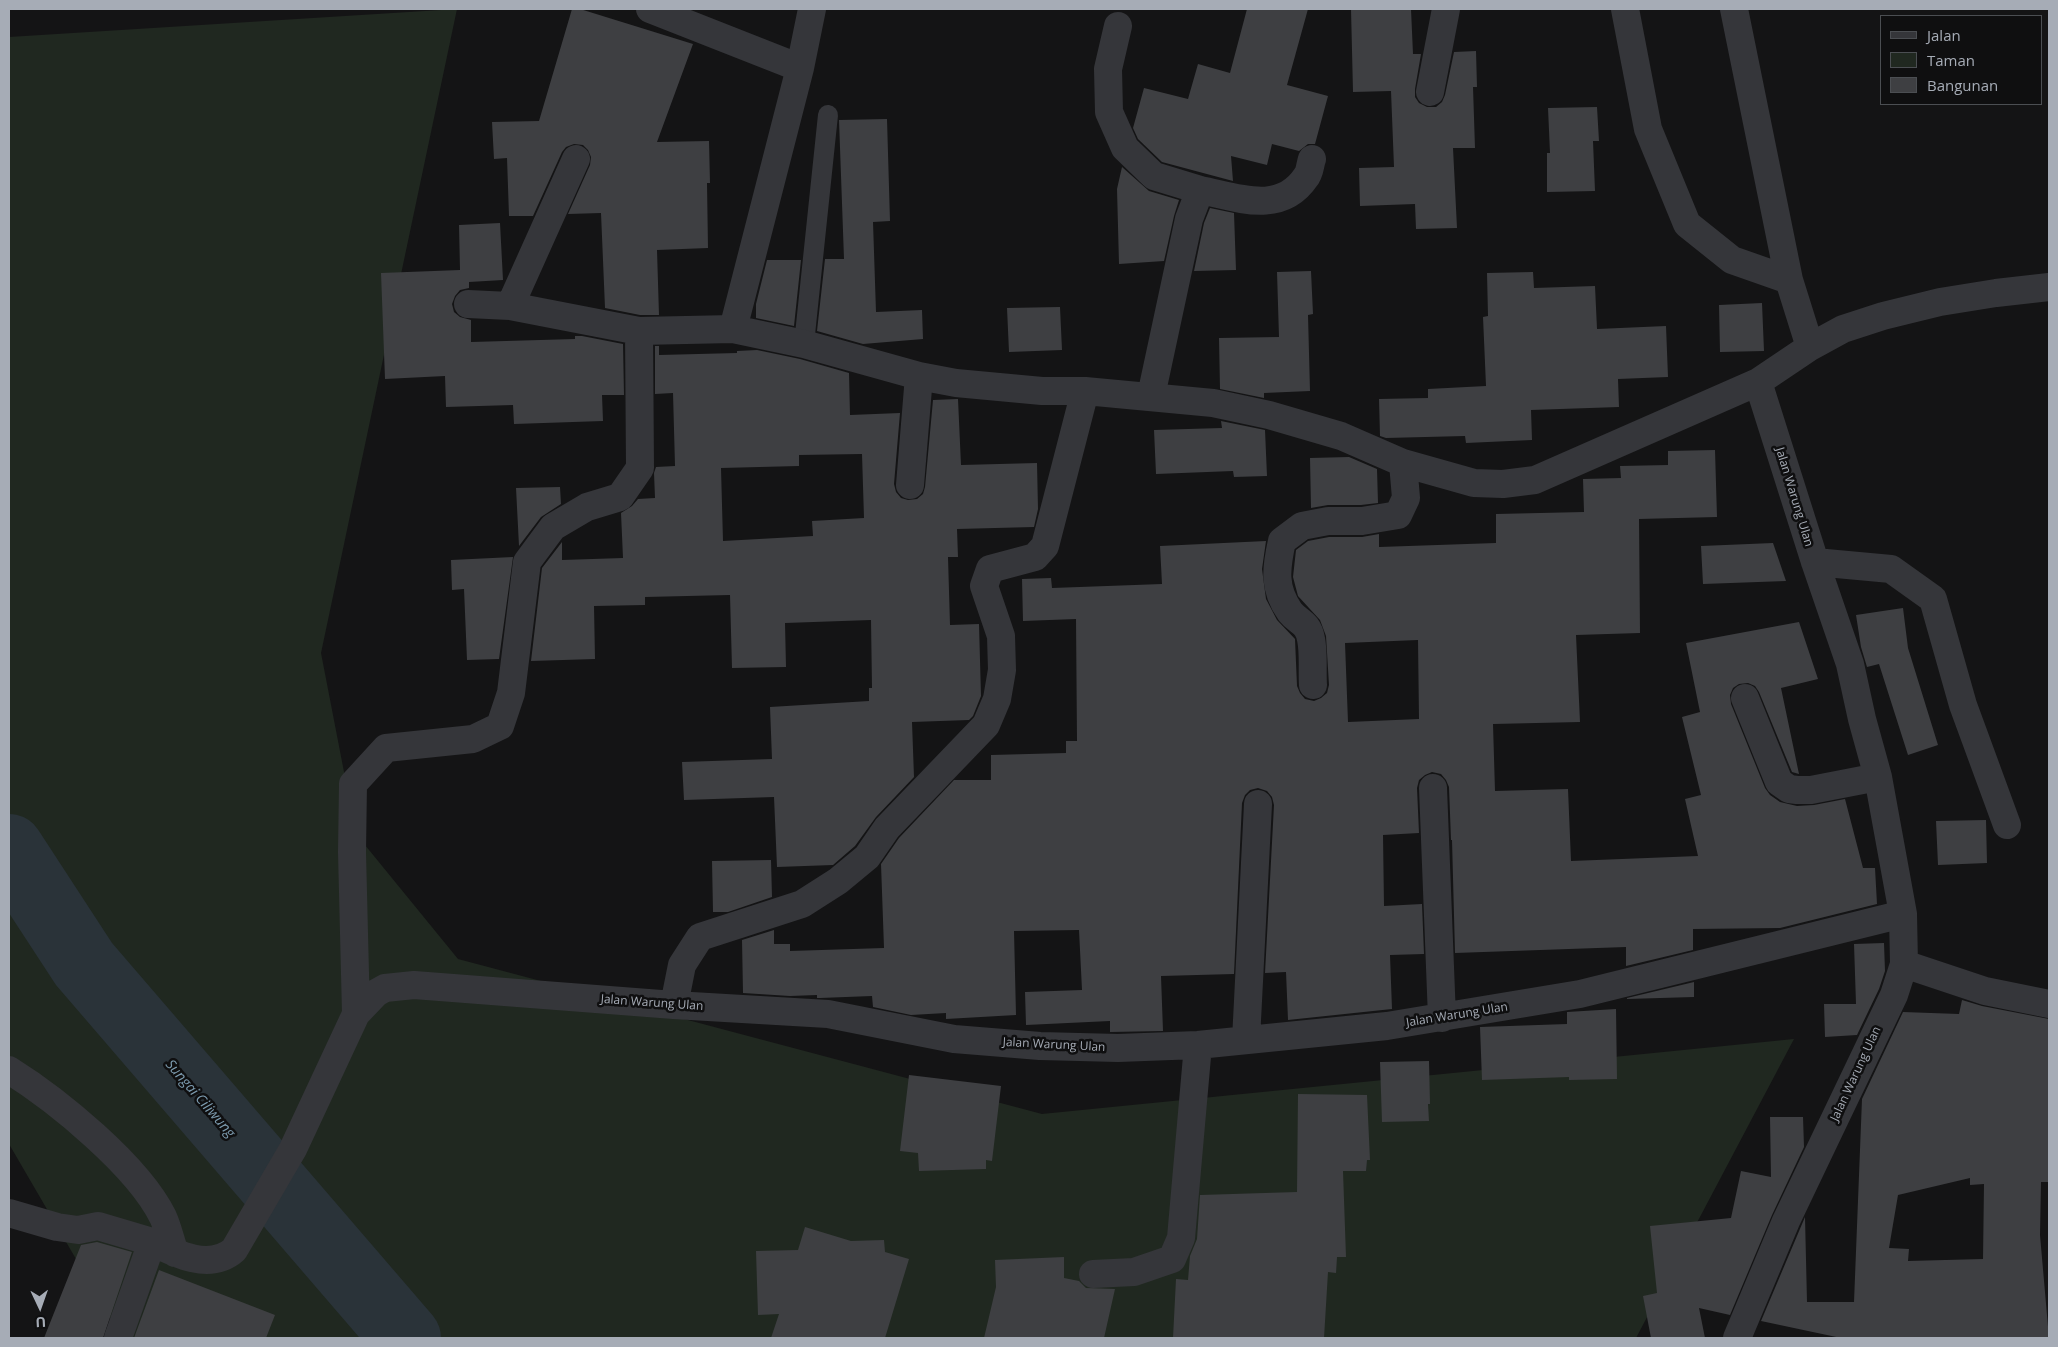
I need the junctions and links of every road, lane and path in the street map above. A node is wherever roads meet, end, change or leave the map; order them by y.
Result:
1 (650, 9) edge
2 (812, 9) edge
3 (1446, 9) edge
4 (1625, 9) edge
5 (1734, 9) edge
6 (1118, 26) dead end
7 (800, 68) junction
8 (1430, 92) dead end
9 (828, 115) dead end
10 (576, 159) dead end
11 (1312, 159) dead end
12 (1200, 190) junction
13 (1789, 280) junction
14 (2049, 287) edge
15 (468, 304) dead end
16 (510, 306) junction
17 (733, 329) junction
18 (639, 331) junction
19 (804, 344) junction
20 (1810, 347) junction
21 (919, 376) junction
22 (1758, 382) junction
23 (1085, 390) junction
24 (1151, 396) junction
25 (1403, 463) junction
26 (910, 485) dead end
27 (1814, 562) junction
28 (1312, 685) dead end
29 (1745, 698) dead end
30 (1878, 777) junction
31 (1433, 788) dead end
32 (1258, 804) dead end
33 (2007, 825) dead end
34 (1903, 914) junction
35 (1904, 964) junction
36 (2049, 1004) edge
37 (674, 1005) junction
38 (356, 1014) junction
39 (1442, 1018) junction
40 (1246, 1040) junction
41 (1198, 1045) junction
42 (9, 1070) edge
43 (9, 1213) edge
44 (164, 1248) junction
45 (1093, 1274) dead end
46 (118, 1338) edge
47 (1737, 1338) edge

1 - 7 street
2 - 7 street
3 - 8 street
4 - 13 street
5 - 13 street
6 - 12 street
7 - 17 street
9 - 19 lane
10 - 16 street
11 - 12 street
12 - 24 street
13 - 20 street
14 - 20 street
15 - 16 street
16 - 18 street
17 - 18 street
17 - 19 street
18 - 38 street
19 - 21 street
20 - 22 street
21 - 23 street
21 - 26 street
22 - 25 street
22 - 27 street, Jalan Warung Ulan
23 - 24 street
23 - 37 street
24 - 25 street
25 - 28 street
27 - 30 street, Jalan Warung Ulan
27 - 33 street
29 - 30 street
30 - 34 street, Jalan Warung Ulan
31 - 39 street
32 - 40 street
34 - 35 street, Jalan Warung Ulan
34 - 39 street, Jalan Warung Ulan
35 - 36 street
35 - 47 street, Jalan Warung Ulan
37 - 38 street, Jalan Warung Ulan
37 - 41 street, Jalan Warung Ulan
38 - 44 street, Jalan Warung Ulan
39 - 40 street, Jalan Warung Ulan
40 - 41 street, Jalan Warung Ulan
41 - 45 street
42 - 44 street
43 - 44 street, Jalan Warung Ulan
44 - 46 street

